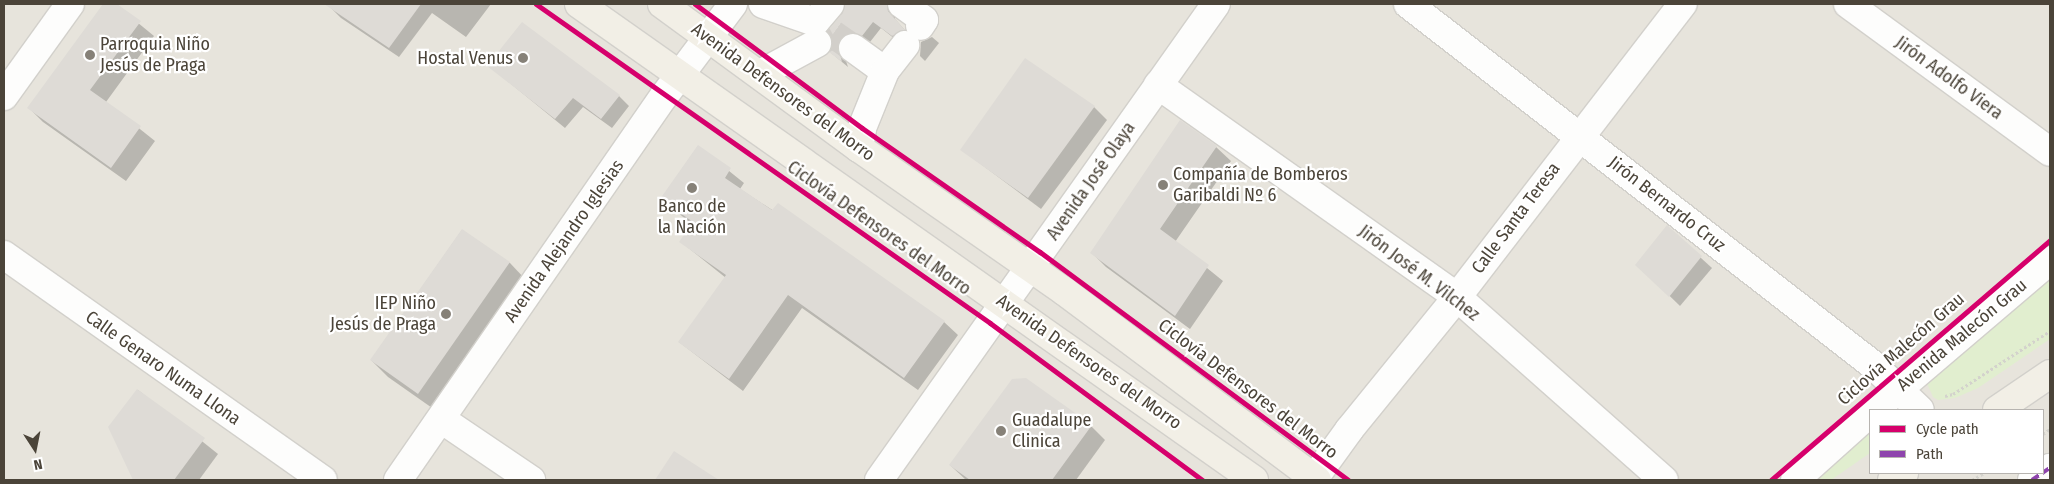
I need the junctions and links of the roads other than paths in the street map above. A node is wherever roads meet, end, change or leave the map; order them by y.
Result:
1 (70, 4) edge
2 (579, 4) edge
3 (662, 4) edge
4 (733, 4) edge
5 (764, 4) edge
6 (902, 4) edge
7 (1216, 4) edge
8 (1408, 4) edge
9 (1683, 4) edge
10 (1848, 4) edge
11 (821, 24) edge
12 (709, 38) junction
13 (853, 48) tunnel mouth
14 (885, 71) junction
15 (760, 74) junction
16 (679, 75) junction
17 (1158, 86) junction
18 (4, 96) edge
19 (1579, 135) junction
20 (859, 148) junction
21 (2050, 152) edge
22 (4, 255) edge
23 (2050, 260) edge
24 (1030, 266) junction
25 (1457, 296) junction
26 (1004, 303) junction
27 (2050, 374) edge
28 (1898, 388) junction
29 (1875, 409) edge
30 (1919, 409) edge
31 (1998, 409) edge
32 (1869, 414) edge
33 (442, 419) junction
34 (323, 480) edge
35 (398, 480) edge
36 (531, 480) edge
37 (879, 480) edge
38 (1254, 480) edge
39 (1315, 480) edge
40 (1664, 480) edge
41 (1795, 480) edge

1 - 18 street
2 - 16 main road, Avenida Defensores del Morro
3 - 12 main road, Avenida Defensores del Morro
4 - 12 street, Avenida Alejandro Iglesias
5 - 11 street
6 - 14 street
7 - 17 street, Avenida José Olaya
8 - 19 street, Jirón Bernardo Cruz
9 - 19 street, Calle Santa Teresa
10 - 21 street, Jirón Adolfo Viera
11 - 15 street
12 - 15 main road, Avenida Defensores del Morro
12 - 16 street, Avenida Alejandro Iglesias
13 - 14 street
14 - 20 street
15 - 20 main road, Avenida Defensores del Morro
16 - 26 main road, Avenida Defensores del Morro
16 - 33 street, Avenida Alejandro Iglesias
17 - 24 street, Avenida José Olaya
17 - 25 street, Jirón José M. Vilchez
19 - 25 street, Calle Santa Teresa
19 - 28 street, Jirón Bernardo Cruz
20 - 24 main road, Avenida Defensores del Morro
22 - 34 street, Calle Genaro Numa Llona
23 - 28 street, Avenida Malecón Grau
24 - 26 street, Avenida José Olaya
24 - 39 main road, Avenida Defensores del Morro
25 - 39 street, Calle Santa Teresa
25 - 40 street, Jirón José M. Vilchez
26 - 37 street, Avenida José Olaya
26 - 38 main road, Avenida Defensores del Morro
27 - 31 main road
28 - 29 street, Avenida Malecón Grau
28 - 30 street, Jirón Bernardo Cruz
32 - 41 street
33 - 35 street, Avenida Alejandro Iglesias
33 - 36 street

